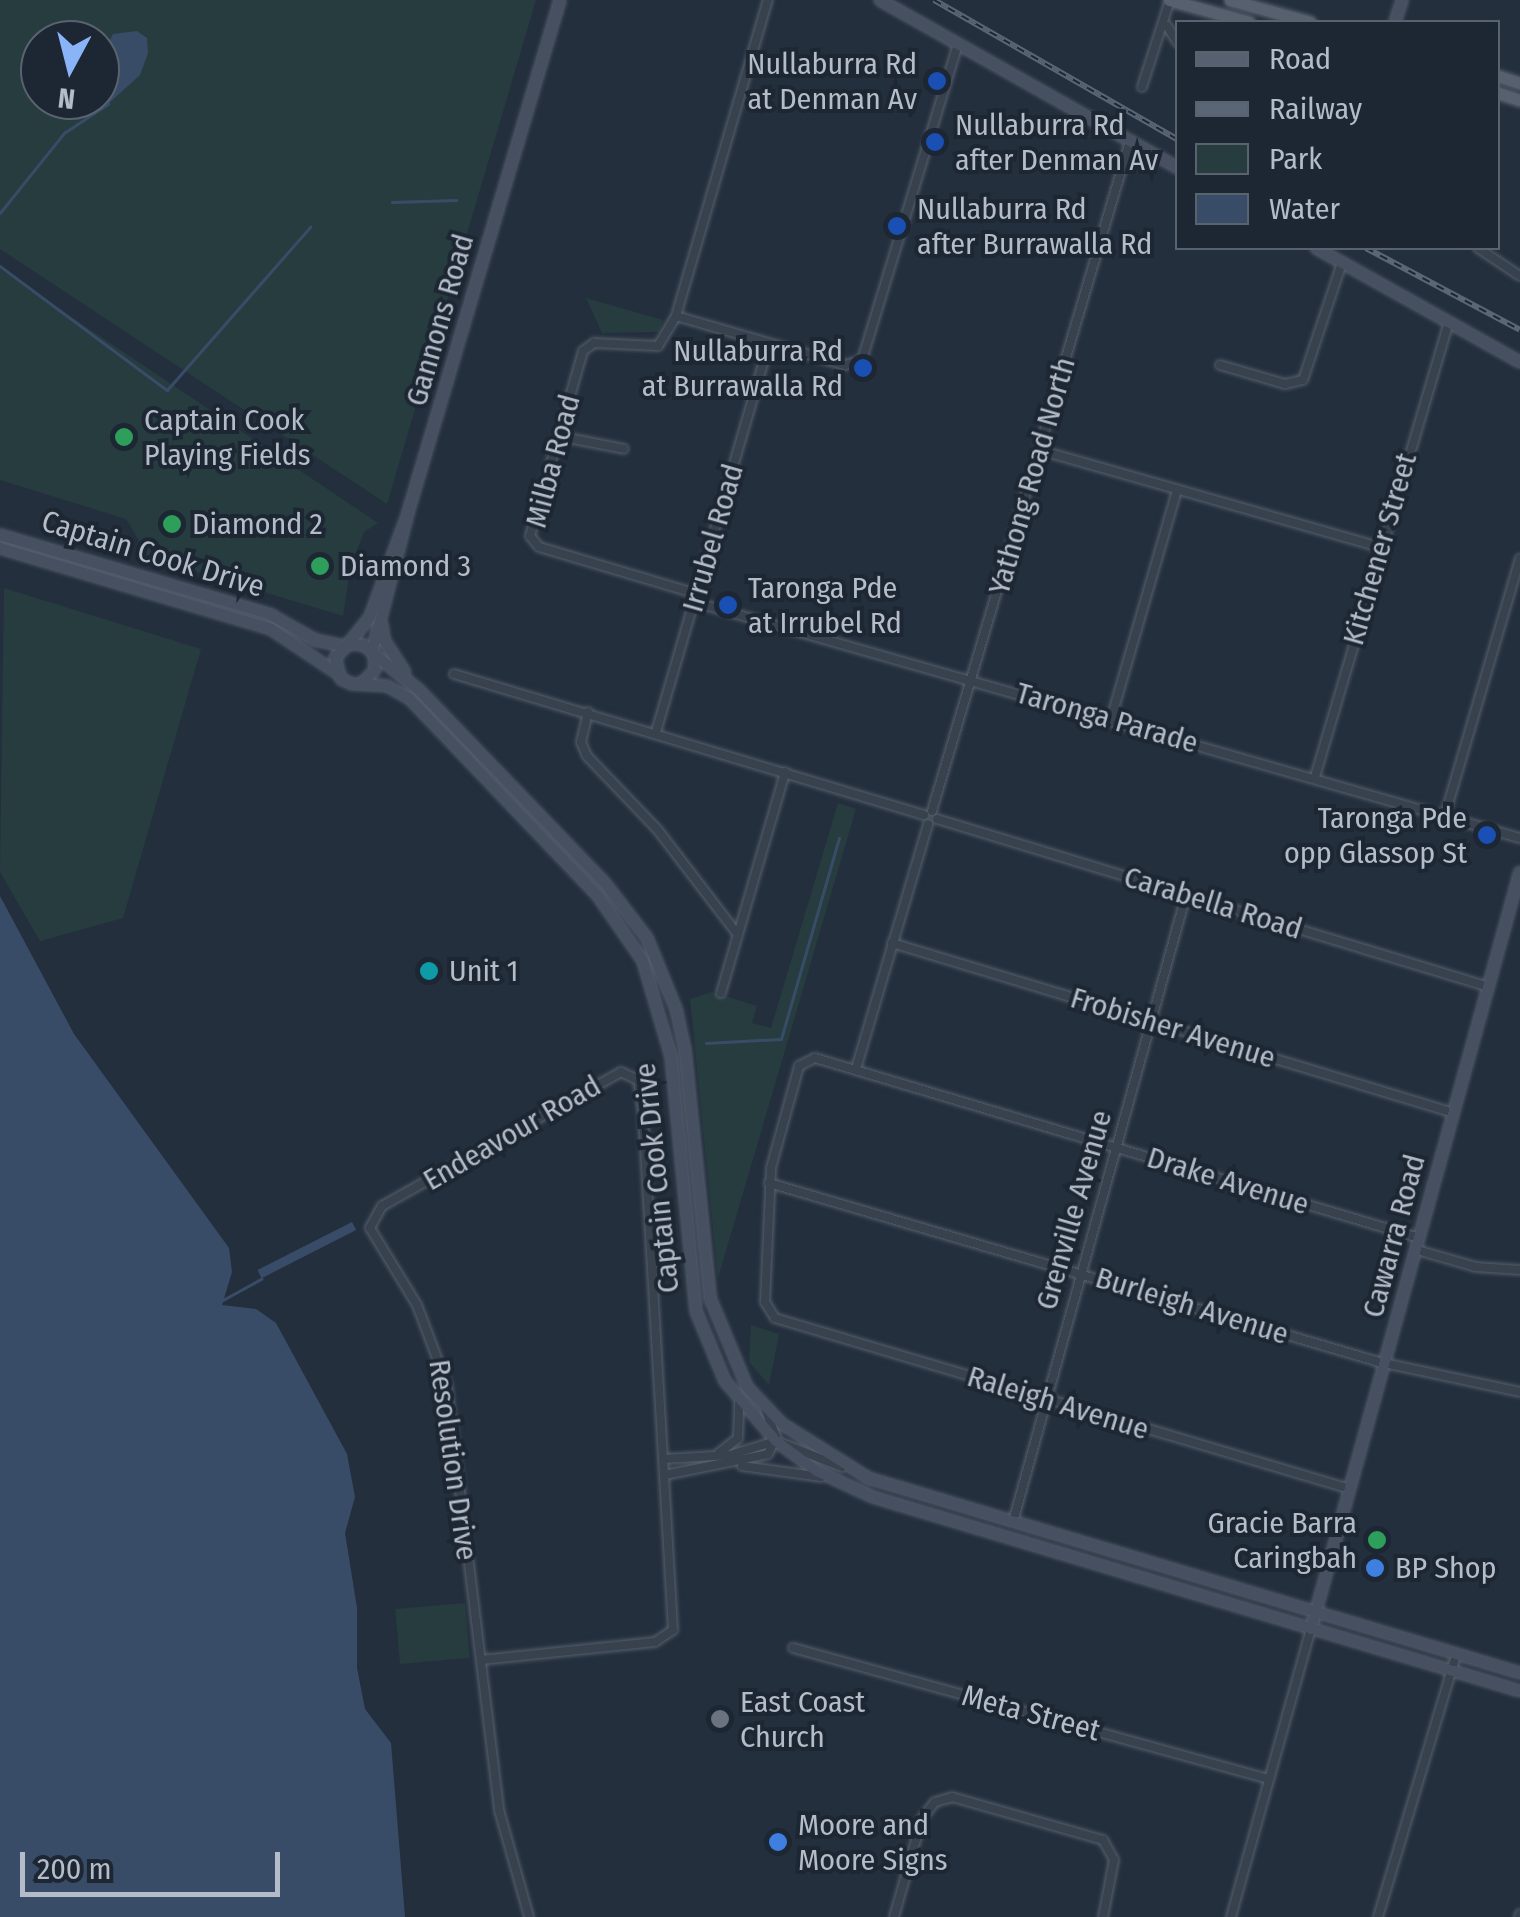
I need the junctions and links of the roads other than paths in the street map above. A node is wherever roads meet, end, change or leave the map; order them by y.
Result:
1 (560, 0) edge
2 (768, 0) edge
3 (880, 0) edge
4 (1169, 0) edge
5 (1230, 0) edge
6 (1242, 20) edge
7 (1303, 20) edge
8 (1166, 26) junction
9 (1175, 39) edge
10 (958, 44) junction
11 (1142, 87) dead end
12 (1130, 141) junction
13 (1175, 166) edge
14 (1320, 250) edge
15 (1481, 250) edge
16 (1342, 262) junction
17 (1520, 276) edge
18 (676, 316) junction
19 (1448, 323) junction
20 (769, 344) junction
21 (1520, 362) edge
22 (1220, 365) dead end
23 (558, 436) junction
24 (624, 449) dead end
25 (1039, 450) junction
26 (1177, 490) junction
27 (407, 516) junction
28 (0, 535) edge
29 (1380, 547) junction
30 (0, 548) edge
31 (1520, 559) edge
32 (695, 598) junction
33 (383, 609) junction
34 (346, 645) junction
35 (373, 653) junction
36 (337, 674) junction
37 (454, 674) dead end
38 (972, 681) junction
39 (362, 683) junction
40 (419, 690) junction
41 (588, 712) junction
42 (1112, 719) junction
43 (656, 732) junction
44 (785, 772) junction
45 (1314, 777) junction
46 (1445, 815) junction
47 (930, 817) junction
48 (1520, 838) edge
49 (1520, 872) edge
50 (1186, 895) junction
51 (738, 936) junction
52 (892, 943) junction
53 (1489, 988) junction
54 (721, 993) dead end
55 (1152, 1021) junction
56 (856, 1069) junction
57 (1454, 1113) junction
58 (1117, 1148) junction
59 (768, 1183) junction
60 (371, 1218) joint
61 (1418, 1244) junction
62 (1520, 1270) edge
63 (1082, 1273) junction
64 (1385, 1363) junction
65 (1520, 1392) edge
66 (1047, 1399) junction
67 (739, 1402) junction
68 (765, 1408) junction
69 (776, 1442) junction
70 (710, 1457) junction
71 (664, 1458) junction
72 (732, 1466) junction
73 (842, 1468) junction
74 (666, 1475) junction
75 (838, 1483) junction
76 (1350, 1490) junction
77 (1013, 1523) junction
78 (1010, 1539) junction
79 (1316, 1612) junction
80 (1311, 1629) junction
81 (793, 1648) dead end
82 (1456, 1655) junction
83 (481, 1660) junction
84 (1452, 1670) junction
85 (1520, 1673) edge
86 (1520, 1691) edge
87 (1269, 1779) junction
88 (529, 1917) edge
89 (894, 1917) edge
90 (1103, 1917) edge
91 (1231, 1917) edge
92 (1378, 1917) edge

1 - 27 main road, Gannons Road
2 - 18 street
3 - 10 main road
4 - 6 main road
4 - 8 street
5 - 7 main road
8 - 9 street
8 - 11 street
10 - 12 main road
10 - 20 street
12 - 13 main road
12 - 25 street, Yathong Road North
14 - 16 main road
15 - 17 street
16 - 19 main road
16 - 22 street
18 - 20 street
18 - 23 street, Milba Road
19 - 21 main road
19 - 29 street, Kitchener Street
20 - 32 street, Irrubel Road
23 - 24 street
23 - 32 street, Milba Road
25 - 26 street
25 - 38 street, Yathong Road North
26 - 29 street
26 - 42 street
27 - 33 main road
27 - 34 main road, Gannons Road
28 - 34 main road, Captain Cook Drive
29 - 45 street, Kitchener Street
30 - 36 main road, Captain Cook Drive
31 - 46 street
32 - 38 street, Taronga Parade
32 - 43 street, Irrubel Road
33 - 35 main road
33 - 40 main road
34 - 35 main road
34 - 36 main road
35 - 39 main road
35 - 40 main road, Captain Cook Drive
36 - 39 main road
37 - 41 street, Carabella Road
38 - 42 street, Taronga Parade
38 - 47 street, Yathong Road North
39 - 67 main road, Captain Cook Drive
40 - 68 main road, Captain Cook Drive
41 - 43 street, Carabella Road
41 - 51 street
42 - 45 street, Taronga Parade
43 - 44 street, Carabella Road
44 - 47 street, Carabella Road
44 - 51 street
45 - 46 street, Taronga Parade
46 - 48 street, Taronga Parade
47 - 50 street, Carabella Road
47 - 52 street, Yathong Road North
49 - 53 main road, Cawarra Road
50 - 53 street, Carabella Road
50 - 55 street, Grenville Avenue
51 - 54 street
52 - 55 street, Frobisher Avenue
52 - 56 street, Yathong Road North
53 - 57 main road, Cawarra Road
55 - 57 street, Frobisher Avenue
55 - 58 street, Grenville Avenue
56 - 58 street, Drake Avenue
56 - 59 street, Drake Avenue
57 - 61 main road, Cawarra Road
58 - 61 street, Drake Avenue
58 - 63 street, Grenville Avenue
59 - 63 street, Burleigh Avenue
59 - 66 street, Raleigh Avenue
60 - 71 street, Endeavour Road
60 - 83 street, Resolution Drive
61 - 62 street, Drake Avenue
61 - 64 main road, Cawarra Road
63 - 64 street, Burleigh Avenue
63 - 66 street, Grenville Avenue
64 - 65 street, Burleigh Avenue
64 - 76 main road, Cawarra Road
66 - 76 street, Raleigh Avenue
66 - 77 street, Grenville Avenue
67 - 69 main road, Captain Cook Drive
67 - 70 street
68 - 69 street
68 - 73 main road, Captain Cook Drive
69 - 70 street
69 - 72 street
69 - 73 street
69 - 75 main road, Captain Cook Drive
70 - 71 street
71 - 74 street, Endeavour Road
72 - 74 street
72 - 75 street
73 - 77 main road, Captain Cook Drive
74 - 83 street, Endeavour Road
75 - 78 main road, Captain Cook Drive
76 - 79 main road, Cawarra Road
77 - 78 main road, Grenville Avenue
77 - 79 main road, Captain Cook Drive
78 - 80 main road, Captain Cook Drive
79 - 80 main road
79 - 82 main road, Captain Cook Drive
80 - 84 main road, Captain Cook Drive
80 - 87 street
81 - 87 street, Meta Street
82 - 84 street
82 - 85 main road, Captain Cook Drive
83 - 88 street, Resolution Drive
84 - 86 main road, Captain Cook Drive
84 - 92 street
87 - 91 street
89 - 90 street

